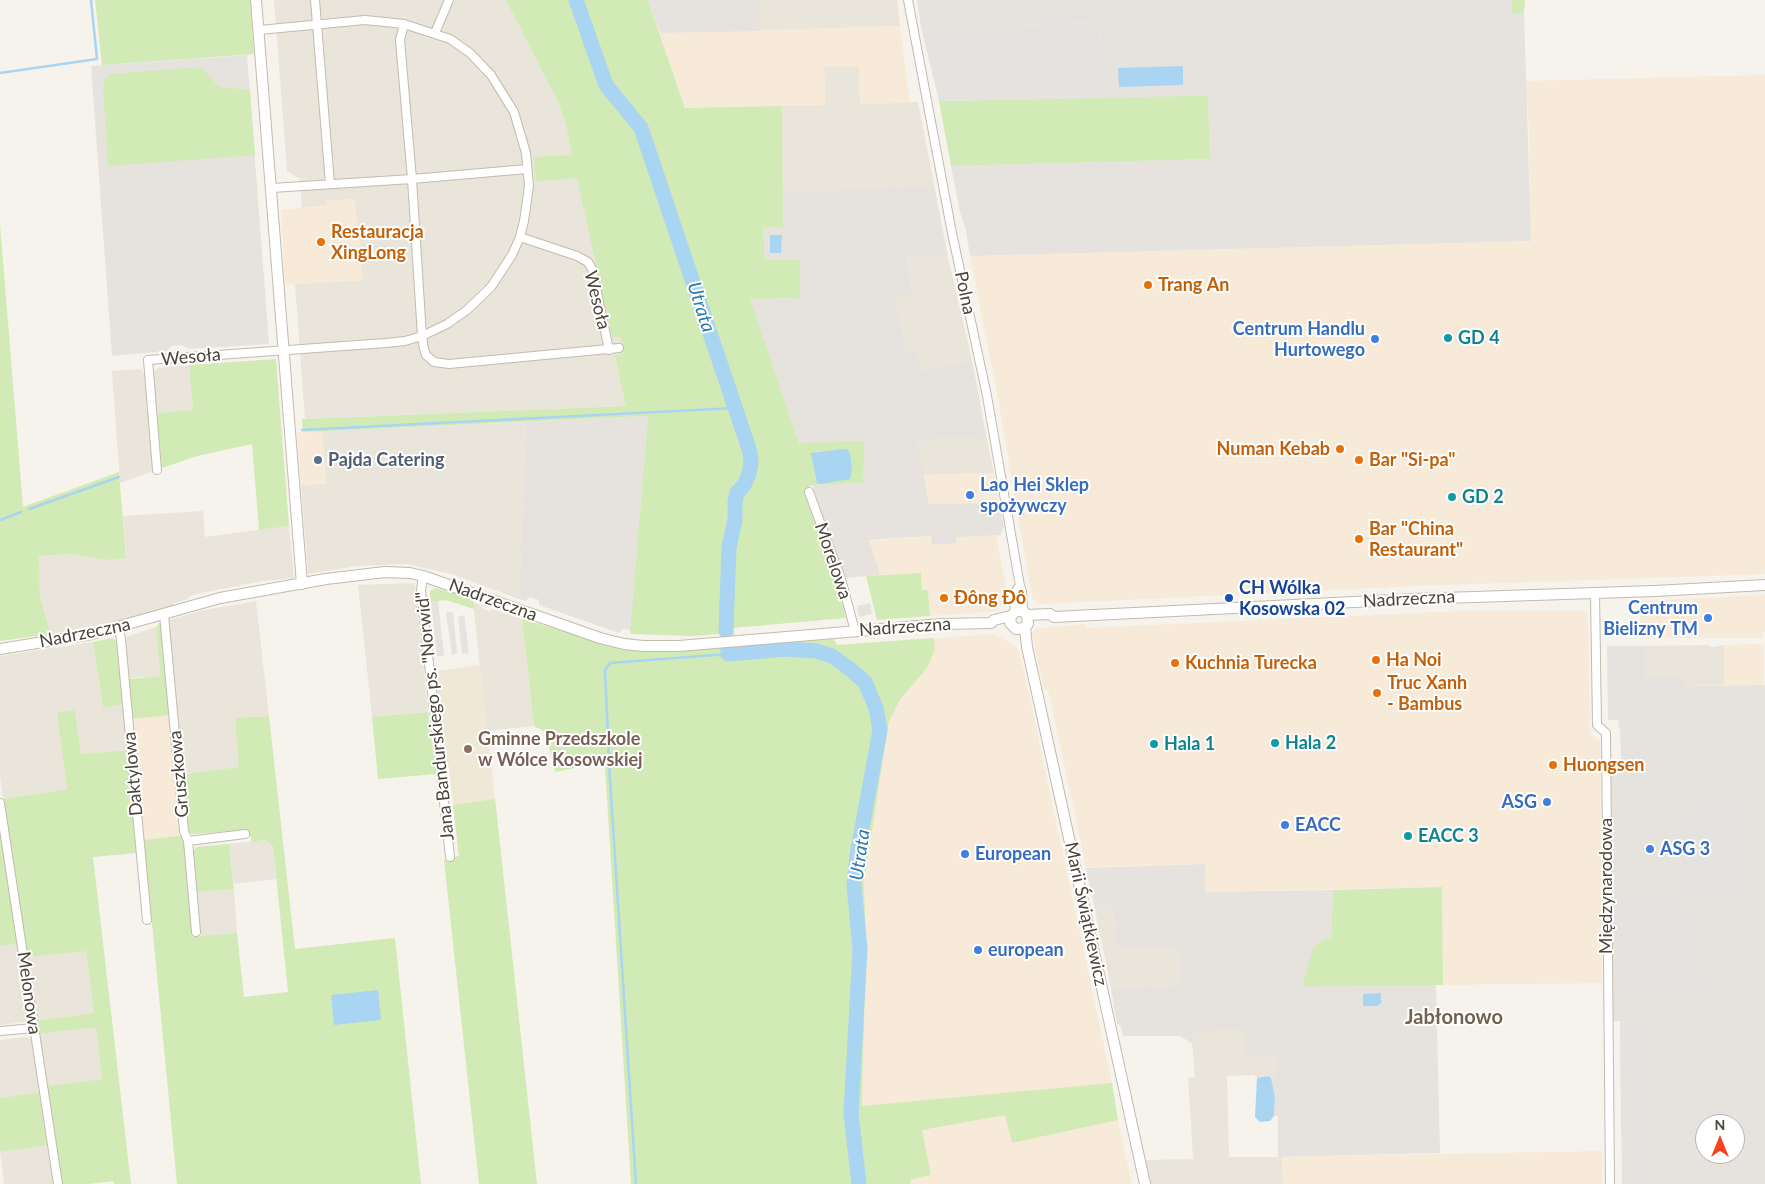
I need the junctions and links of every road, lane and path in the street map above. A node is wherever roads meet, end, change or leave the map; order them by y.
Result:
1 (256, 0) edge
2 (316, 0) edge
3 (449, 0) edge
4 (908, 0) edge
5 (317, 24) junction
6 (404, 24) junction
7 (259, 30) junction
8 (435, 33) junction
9 (527, 169) junction
10 (412, 179) junction
11 (330, 184) junction
12 (272, 188) junction
13 (520, 237) junction
14 (422, 336) junction
15 (619, 348) dead end
16 (284, 349) junction
17 (609, 350) junction
18 (157, 470) dead end
19 (810, 492) dead end
20 (423, 576) junction
21 (302, 584) junction
22 (1765, 586) edge
23 (1595, 593) junction
24 (164, 615) junction
25 (1020, 620) junction
26 (119, 628) junction
27 (855, 631) junction
28 (0, 649) edge
29 (0, 803) edge
30 (245, 834) dead end
31 (188, 841) junction
32 (450, 857) dead end
33 (147, 920) dead end
34 (196, 932) dead end
35 (34, 1028) junction
36 (0, 1031) edge
37 (58, 1184) edge
38 (1144, 1184) edge
39 (1610, 1184) edge

1 - 7 street
2 - 5 street
3 - 8 street
4 - 25 street, Polna
5 - 6 street, Wesoła
5 - 7 street, Wesoła
5 - 11 street
6 - 8 street, Wesoła
6 - 10 street, Wesoła
7 - 12 street
8 - 9 street, Wesoła
9 - 10 street
9 - 13 street, Wesoła
10 - 11 street
10 - 14 street, Wesoła
11 - 12 street
12 - 16 street
13 - 14 street, Wesoła
13 - 17 street, Wesoła
14 - 16 street, Wesoła
14 - 17 street, Wesoła
15 - 17 street, Wesoła
16 - 18 street, Wesoła
16 - 21 street
19 - 27 street, Morelowa
20 - 21 street, Nadrzeczna
20 - 27 street, Nadrzeczna
20 - 32 street, Jana Bandurskiego ps. "Norwid"
21 - 24 street, Nadrzeczna
22 - 23 street, Nadrzeczna
23 - 25 street, Nadrzeczna
23 - 39 street, Międzynarodowa
24 - 26 street, Nadrzeczna
24 - 31 street, Gruszkowa
25 - 27 street, Nadrzeczna
25 - 38 street, Marii Świątkiewicz
26 - 28 street, Nadrzeczna
26 - 33 street, Daktylowa
29 - 35 street, Melonowa
30 - 31 street
31 - 34 street, Gruszkowa
35 - 36 street
35 - 37 street, Melonowa

